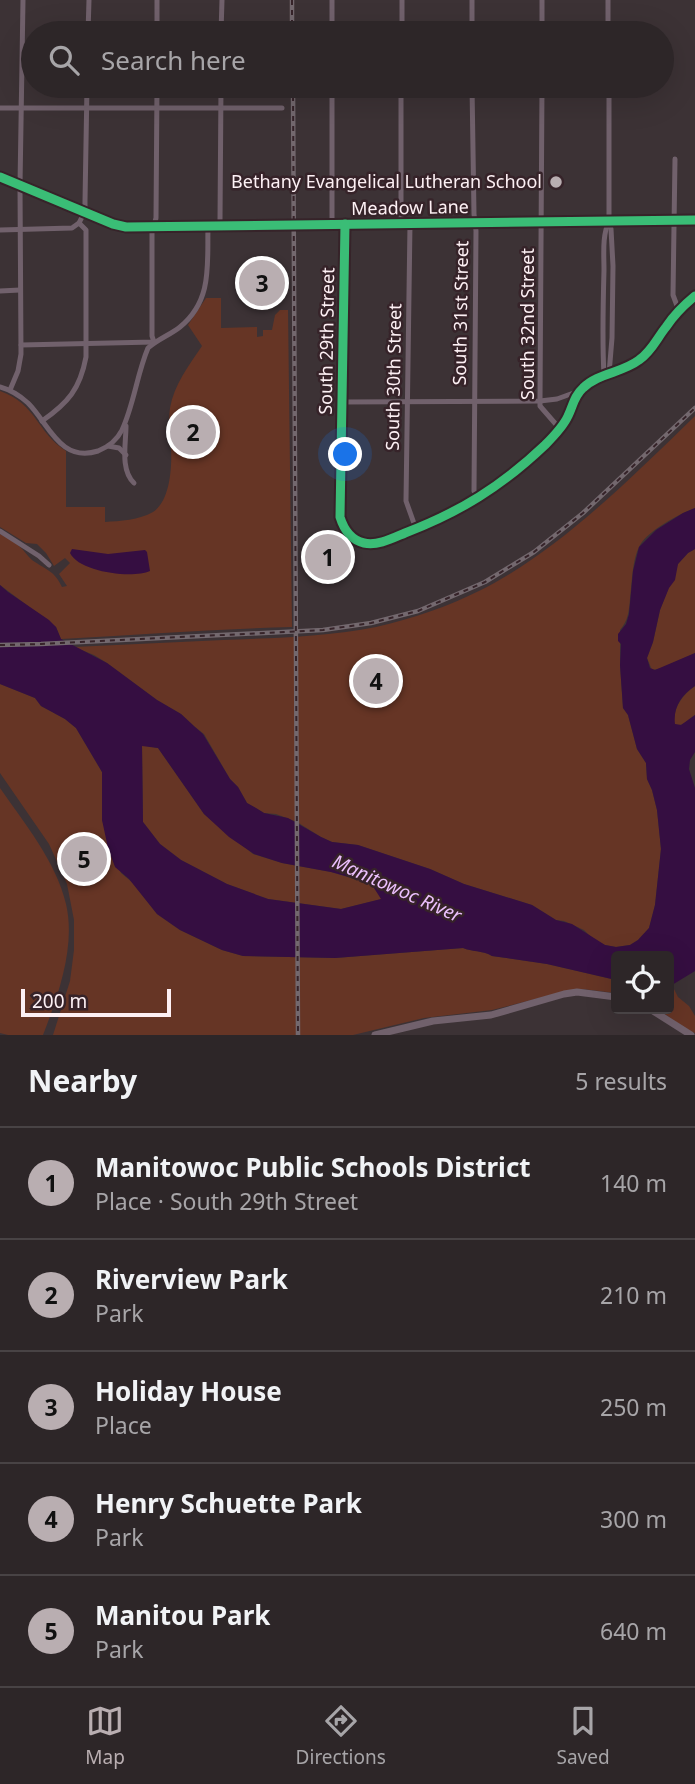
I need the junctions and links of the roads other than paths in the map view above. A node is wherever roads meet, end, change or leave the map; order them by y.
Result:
1 (23, 0) edge
2 (89, 0) edge
3 (157, 0) edge
4 (222, 0) edge
5 (332, 0) edge
6 (402, 0) edge
7 (472, 0) edge
8 (542, 0) edge
9 (608, 0) edge
10 (23, 21) edge
11 (88, 21) edge
12 (157, 21) edge
13 (222, 21) edge
14 (332, 21) edge
15 (402, 21) edge
16 (472, 21) edge
17 (542, 21) edge
18 (608, 21) edge
19 (22, 98) edge
20 (87, 98) edge
21 (156, 98) edge
22 (221, 98) edge
23 (332, 98) edge
24 (401, 98) edge
25 (472, 98) edge
26 (542, 98) edge
27 (608, 98) edge
28 (0, 108) edge
29 (22, 108) junction
30 (282, 108) dead end
31 (87, 109) junction
32 (156, 109) junction
33 (221, 109) junction
34 (675, 159) dead end
35 (0, 177) edge
36 (20, 185) junction
37 (85, 211) junction
38 (695, 220) edge
39 (609, 221) junction
40 (675, 221) junction
41 (542, 222) junction
42 (79, 223) junction
43 (410, 223) junction
44 (475, 223) junction
45 (332, 224) junction
46 (345, 224) junction
47 (401, 224) junction
48 (153, 226) junction
49 (208, 226) junction
50 (221, 226) junction
51 (20, 229) junction
52 (0, 230) edge
53 (0, 290) edge
54 (20, 290) junction
55 (695, 296) edge
56 (678, 311) junction
57 (154, 342) junction
58 (86, 343) junction
59 (21, 345) junction
60 (607, 374) junction
61 (0, 387) edge
62 (10, 390) junction
63 (580, 390) junction
64 (407, 401) junction
65 (473, 401) junction
66 (540, 401) junction
67 (342, 402) junction
68 (126, 420) junction
69 (42, 421) junction
70 (560, 429) junction
71 (108, 446) junction
72 (126, 455) junction
73 (134, 483) dead end
74 (478, 498) junction
75 (416, 529) junction
76 (0, 531) edge
77 (49, 565) dead end
78 (611, 996) edge
79 (658, 1014) edge
80 (375, 1035) edge
81 (691, 1035) edge

1 - 10 street
2 - 11 street
3 - 12 street
4 - 13 street
5 - 14 street
6 - 15 street
7 - 16 street
8 - 17 street
9 - 18 street
19 - 29 street
20 - 31 street
21 - 32 street
22 - 33 street
23 - 45 street
24 - 47 street
25 - 44 street, South 31st Street
26 - 41 street, South 32nd Street
27 - 39 street
28 - 29 street
29 - 31 street
29 - 36 street
30 - 33 street
31 - 32 street
31 - 37 street
32 - 33 street
32 - 48 street
33 - 50 street
34 - 40 street
35 - 36 street
36 - 37 street
36 - 51 street
37 - 42 street
37 - 48 street, Meadow Lane
38 - 40 street, Meadow Lane
39 - 40 street, Meadow Lane
39 - 41 street, Meadow Lane
39 - 60 street
40 - 56 street
41 - 44 street, Meadow Lane
41 - 66 street, South 32nd Street
42 - 51 street
42 - 58 street
43 - 44 street, Meadow Lane
43 - 47 street, Meadow Lane
43 - 64 street, South 30th Street
44 - 65 street, South 31st Street
45 - 46 street, Meadow Lane
45 - 50 street, Meadow Lane
46 - 47 street, Meadow Lane
46 - 67 street, South 29th Street
48 - 49 street, Meadow Lane
48 - 57 street
49 - 50 street, Meadow Lane
49 - 57 street
51 - 52 street
51 - 54 street
53 - 54 street
54 - 59 street
55 - 56 street
56 - 60 street
57 - 58 street
57 - 68 street
58 - 59 street
58 - 69 street
59 - 62 street
60 - 63 street
61 - 62 street
62 - 69 street
63 - 66 street
63 - 70 street
64 - 65 street
64 - 67 street
64 - 75 street, South 30th Street
65 - 66 street
65 - 74 street, South 31st Street
66 - 70 street, South 32nd Street
67 - 75 street, South 29th Street
68 - 71 street
68 - 72 street
69 - 71 street
70 - 74 street
71 - 72 street
72 - 73 street
74 - 75 street
76 - 77 street
78 - 80 street
79 - 81 street

